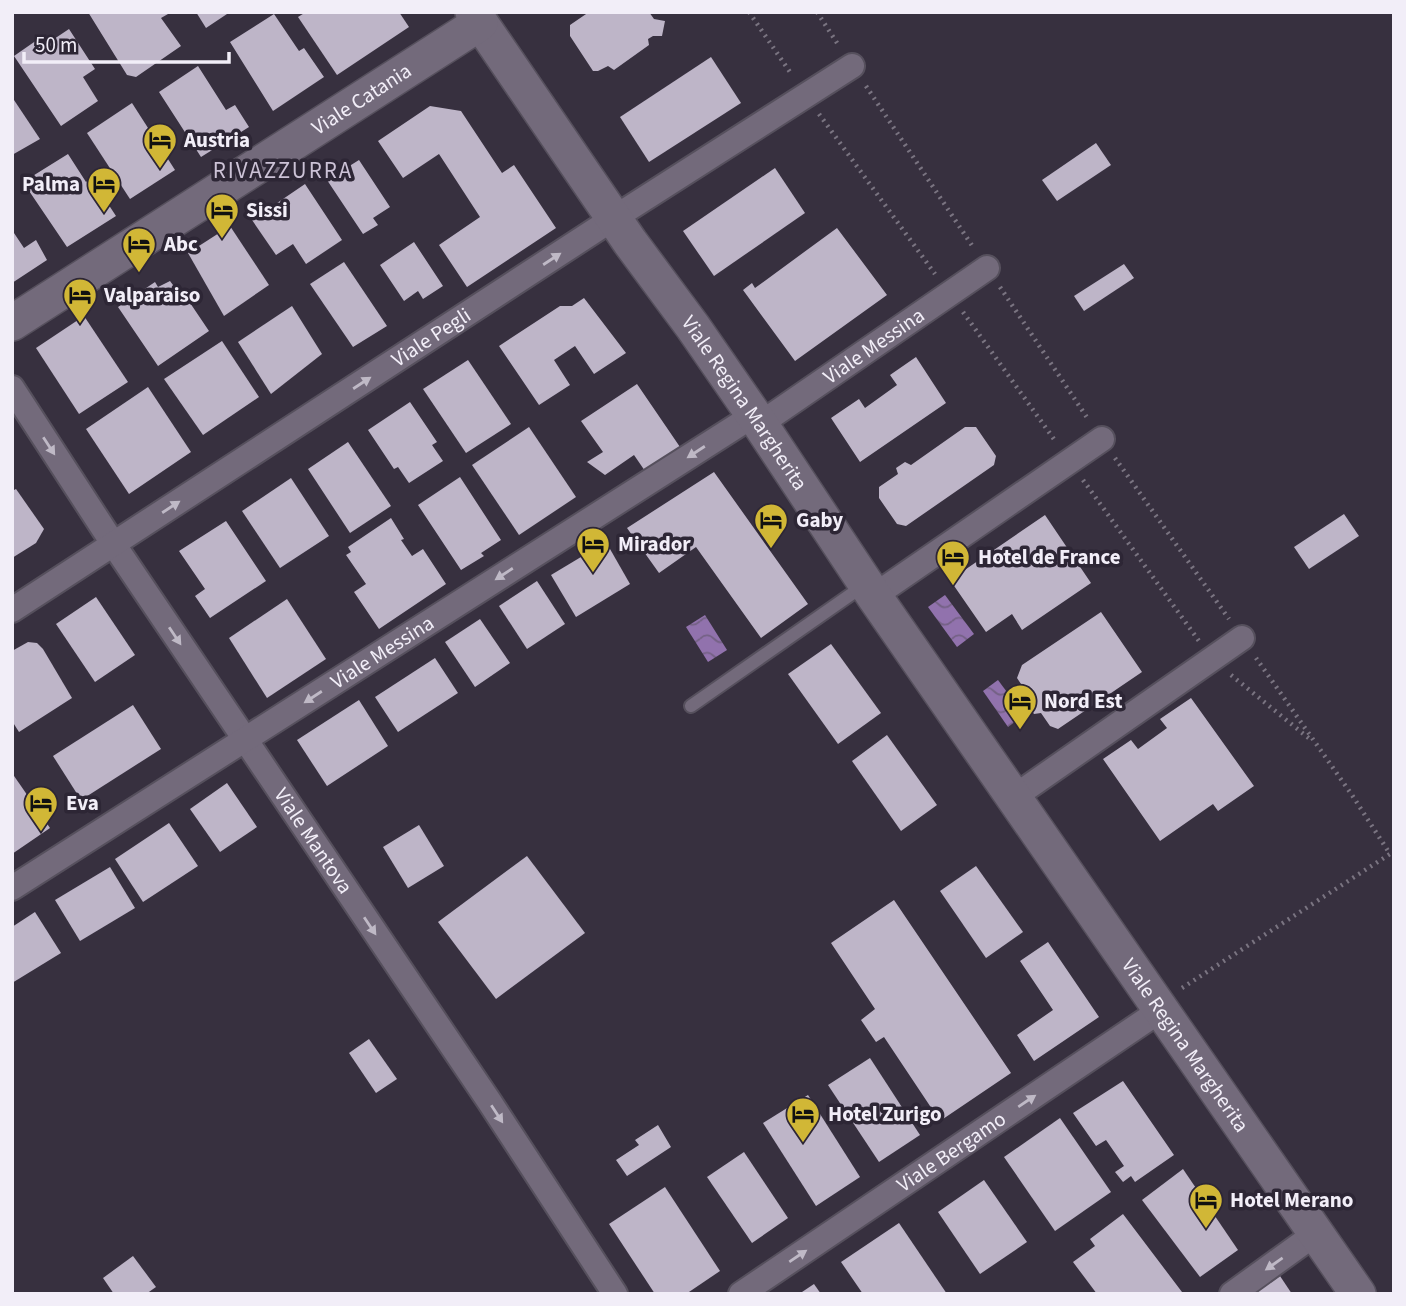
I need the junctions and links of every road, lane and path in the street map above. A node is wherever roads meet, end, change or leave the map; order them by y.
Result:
1 (749, 12) edge
2 (817, 12) edge
3 (484, 16) edge
4 (852, 66) junction
5 (806, 96) junction
6 (614, 218) junction
7 (987, 268) junction
8 (950, 294) junction
9 (12, 323) edge
10 (12, 388) edge
11 (757, 420) junction
12 (1102, 439) junction
13 (1069, 461) junction
14 (114, 545) junction
15 (870, 590) junction
16 (12, 610) edge
17 (1242, 639) junction
18 (1212, 660) junction
19 (691, 706) dead end
20 (245, 740) junction
21 (1317, 744) junction
22 (1014, 797) junction
23 (12, 888) edge
24 (1159, 1007) junction
25 (1315, 1234) junction
26 (615, 1294) edge
27 (741, 1294) edge
28 (1232, 1294) edge
29 (1358, 1294) edge

1 - 5 path
2 - 4 path
3 - 6 street, Viale Regina Margherita
3 - 9 street, Viale Catania
4 - 5 street, Viale Pegli
4 - 7 path
5 - 6 street, Viale Pegli
5 - 8 path
6 - 11 street, Viale Regina Margherita
14 -> 6 street, Viale Pegli
7 - 8 street, Viale Messina
7 - 12 path
8 - 11 street, Viale Messina
8 - 13 path
10 -> 14 street, Viale Mantova
11 - 15 street, Viale Regina Margherita
11 -> 20 street, Viale Messina
12 - 13 street
12 - 17 path
13 - 15 street
13 - 18 path
14 - 16 street, Viale Pegli
14 -> 20 street, Viale Mantova
15 - 19 lane
15 - 22 street, Viale Regina Margherita
17 - 18 street
17 - 21 path
18 - 21 path
18 - 22 street
20 - 23 street, Viale Messina
20 -> 26 street, Viale Mantova
21 - 24 path
22 - 24 street, Viale Regina Margherita
24 - 25 street, Viale Regina Margherita
27 -> 24 street, Viale Bergamo
25 -> 28 street
25 - 29 street, Viale Regina Margherita

